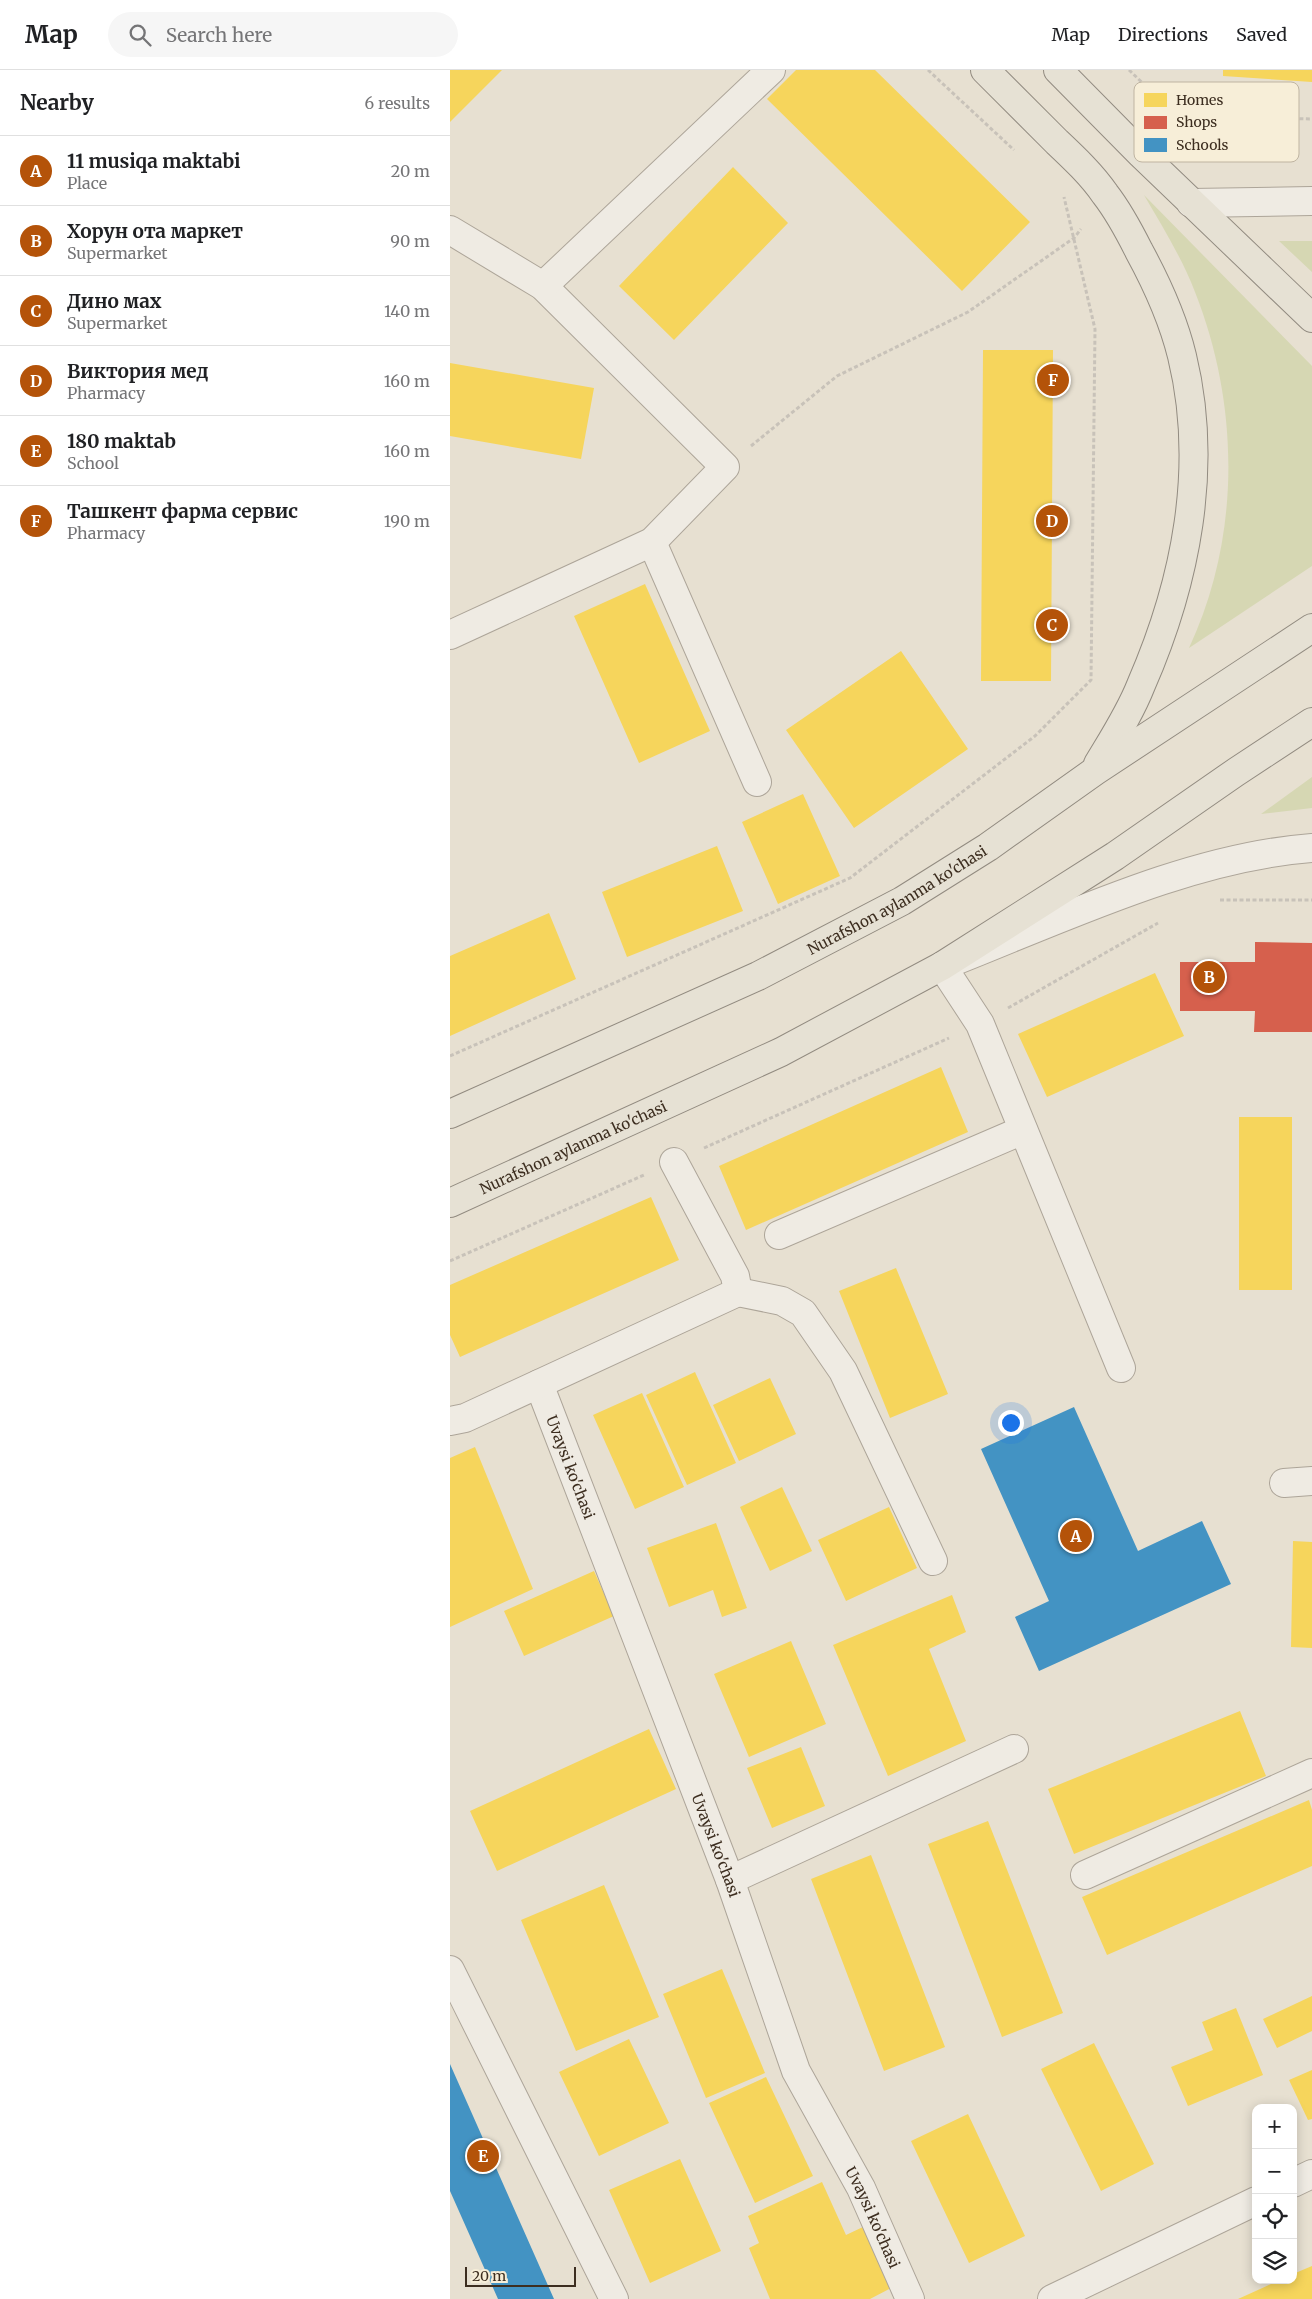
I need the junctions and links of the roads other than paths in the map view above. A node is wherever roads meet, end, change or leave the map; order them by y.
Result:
1 (771, 70) edge
2 (985, 70) edge
3 (1058, 70) edge
4 (1134, 146) edge
5 (1150, 162) edge
6 (1312, 201) edge
7 (1191, 203) junction
8 (450, 230) edge
9 (543, 286) junction
10 (1312, 318) edge
11 (652, 542) junction
12 (1312, 628) edge
13 (450, 635) edge
14 (1312, 722) edge
15 (1095, 771) junction
16 (757, 782) dead end
17 (1312, 848) edge
18 (942, 966) junction
19 (450, 1114) edge
20 (1023, 1130) junction
21 (674, 1162) road end
22 (450, 1203) edge
23 (779, 1235) dead end
24 (738, 1292) junction
25 (1121, 1368) dead end
26 (539, 1384) junction
27 (450, 1421) edge
28 (1312, 1481) edge
29 (1284, 1483) dead end
30 (933, 1561) dead end
31 (1014, 1749) dead end
32 (1312, 1773) edge
33 (1085, 1875) dead end
34 (730, 1880) junction
35 (450, 1970) edge
36 (1312, 2174) edge
37 (1297, 2181) edge
38 (1252, 2203) edge
39 (614, 2299) edge
40 (910, 2299) edge
41 (1052, 2299) edge

1 - 9 street
2 - 15 main road
3 - 4 main road
5 - 7 main road
6 - 7 street
7 - 10 main road
8 - 9 street
9 - 11 street
11 - 13 street
11 - 16 street
12 - 15 main road, Nurafshon aylanma ko'chasi
14 - 18 main road, Nurafshon aylanma ko'chasi
15 - 19 main road, Nurafshon aylanma ko'chasi
17 - 18 street
18 - 20 street
18 - 22 main road, Nurafshon aylanma ko'chasi
20 - 23 street
20 - 25 street
21 - 24 street
24 - 26 street
24 - 30 street
26 - 27 street
26 - 34 street, Uvaysi ko'chasi
28 - 29 street
31 - 34 street
32 - 33 street
34 - 40 street, Uvaysi ko'chasi
35 - 39 street
36 - 37 street
38 - 41 street

